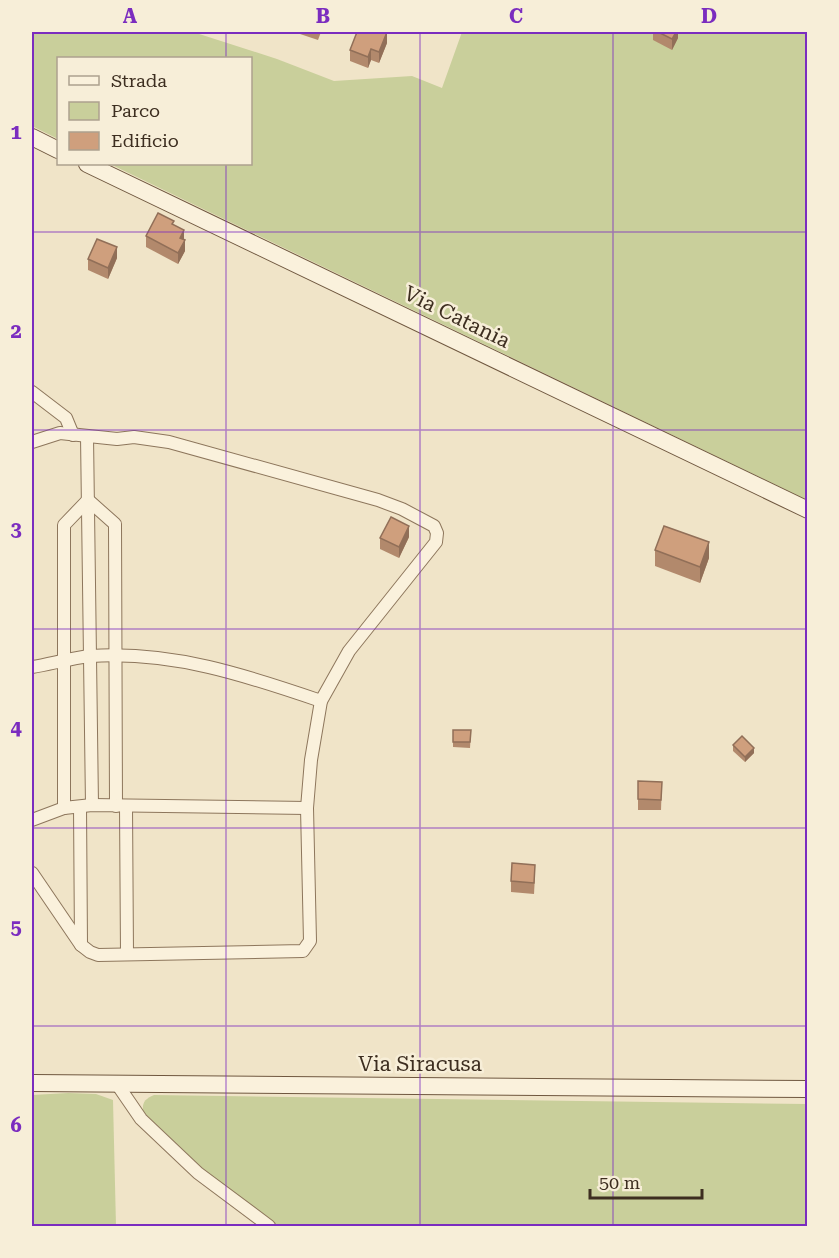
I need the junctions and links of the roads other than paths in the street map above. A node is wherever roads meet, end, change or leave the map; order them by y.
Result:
1 (32, 137) edge
2 (57, 150) edge
3 (89, 165) edge
4 (32, 392) edge
5 (73, 435) junction
6 (87, 436) junction
7 (32, 442) edge
8 (88, 500) junction
9 (807, 510) edge
10 (89, 656) junction
11 (116, 656) junction
12 (64, 660) junction
13 (32, 667) edge
14 (321, 701) junction
15 (86, 806) junction
16 (121, 806) junction
17 (64, 808) junction
18 (307, 808) junction
19 (32, 820) edge
20 (32, 873) edge
21 (81, 945) junction
22 (128, 954) junction
23 (32, 1083) edge
24 (117, 1084) junction
25 (807, 1089) edge
26 (269, 1227) edge

1 - 2 street
3 - 9 street, Via Catania
4 - 5 street
5 - 6 street
5 - 7 street
6 - 8 street
6 - 14 street
8 - 10 street
8 - 11 street
8 - 12 street
10 - 11 street
10 - 12 street
10 - 15 street
11 - 14 street
11 - 16 street
12 - 13 street
12 - 17 street
14 - 18 street
15 - 16 street
15 - 17 street
15 - 21 street
16 - 18 street
16 - 22 street
17 - 19 street
18 - 22 street
20 - 21 street
21 - 22 street
23 - 24 street, Via Siracusa
24 - 25 street, Via Siracusa
24 - 26 street

